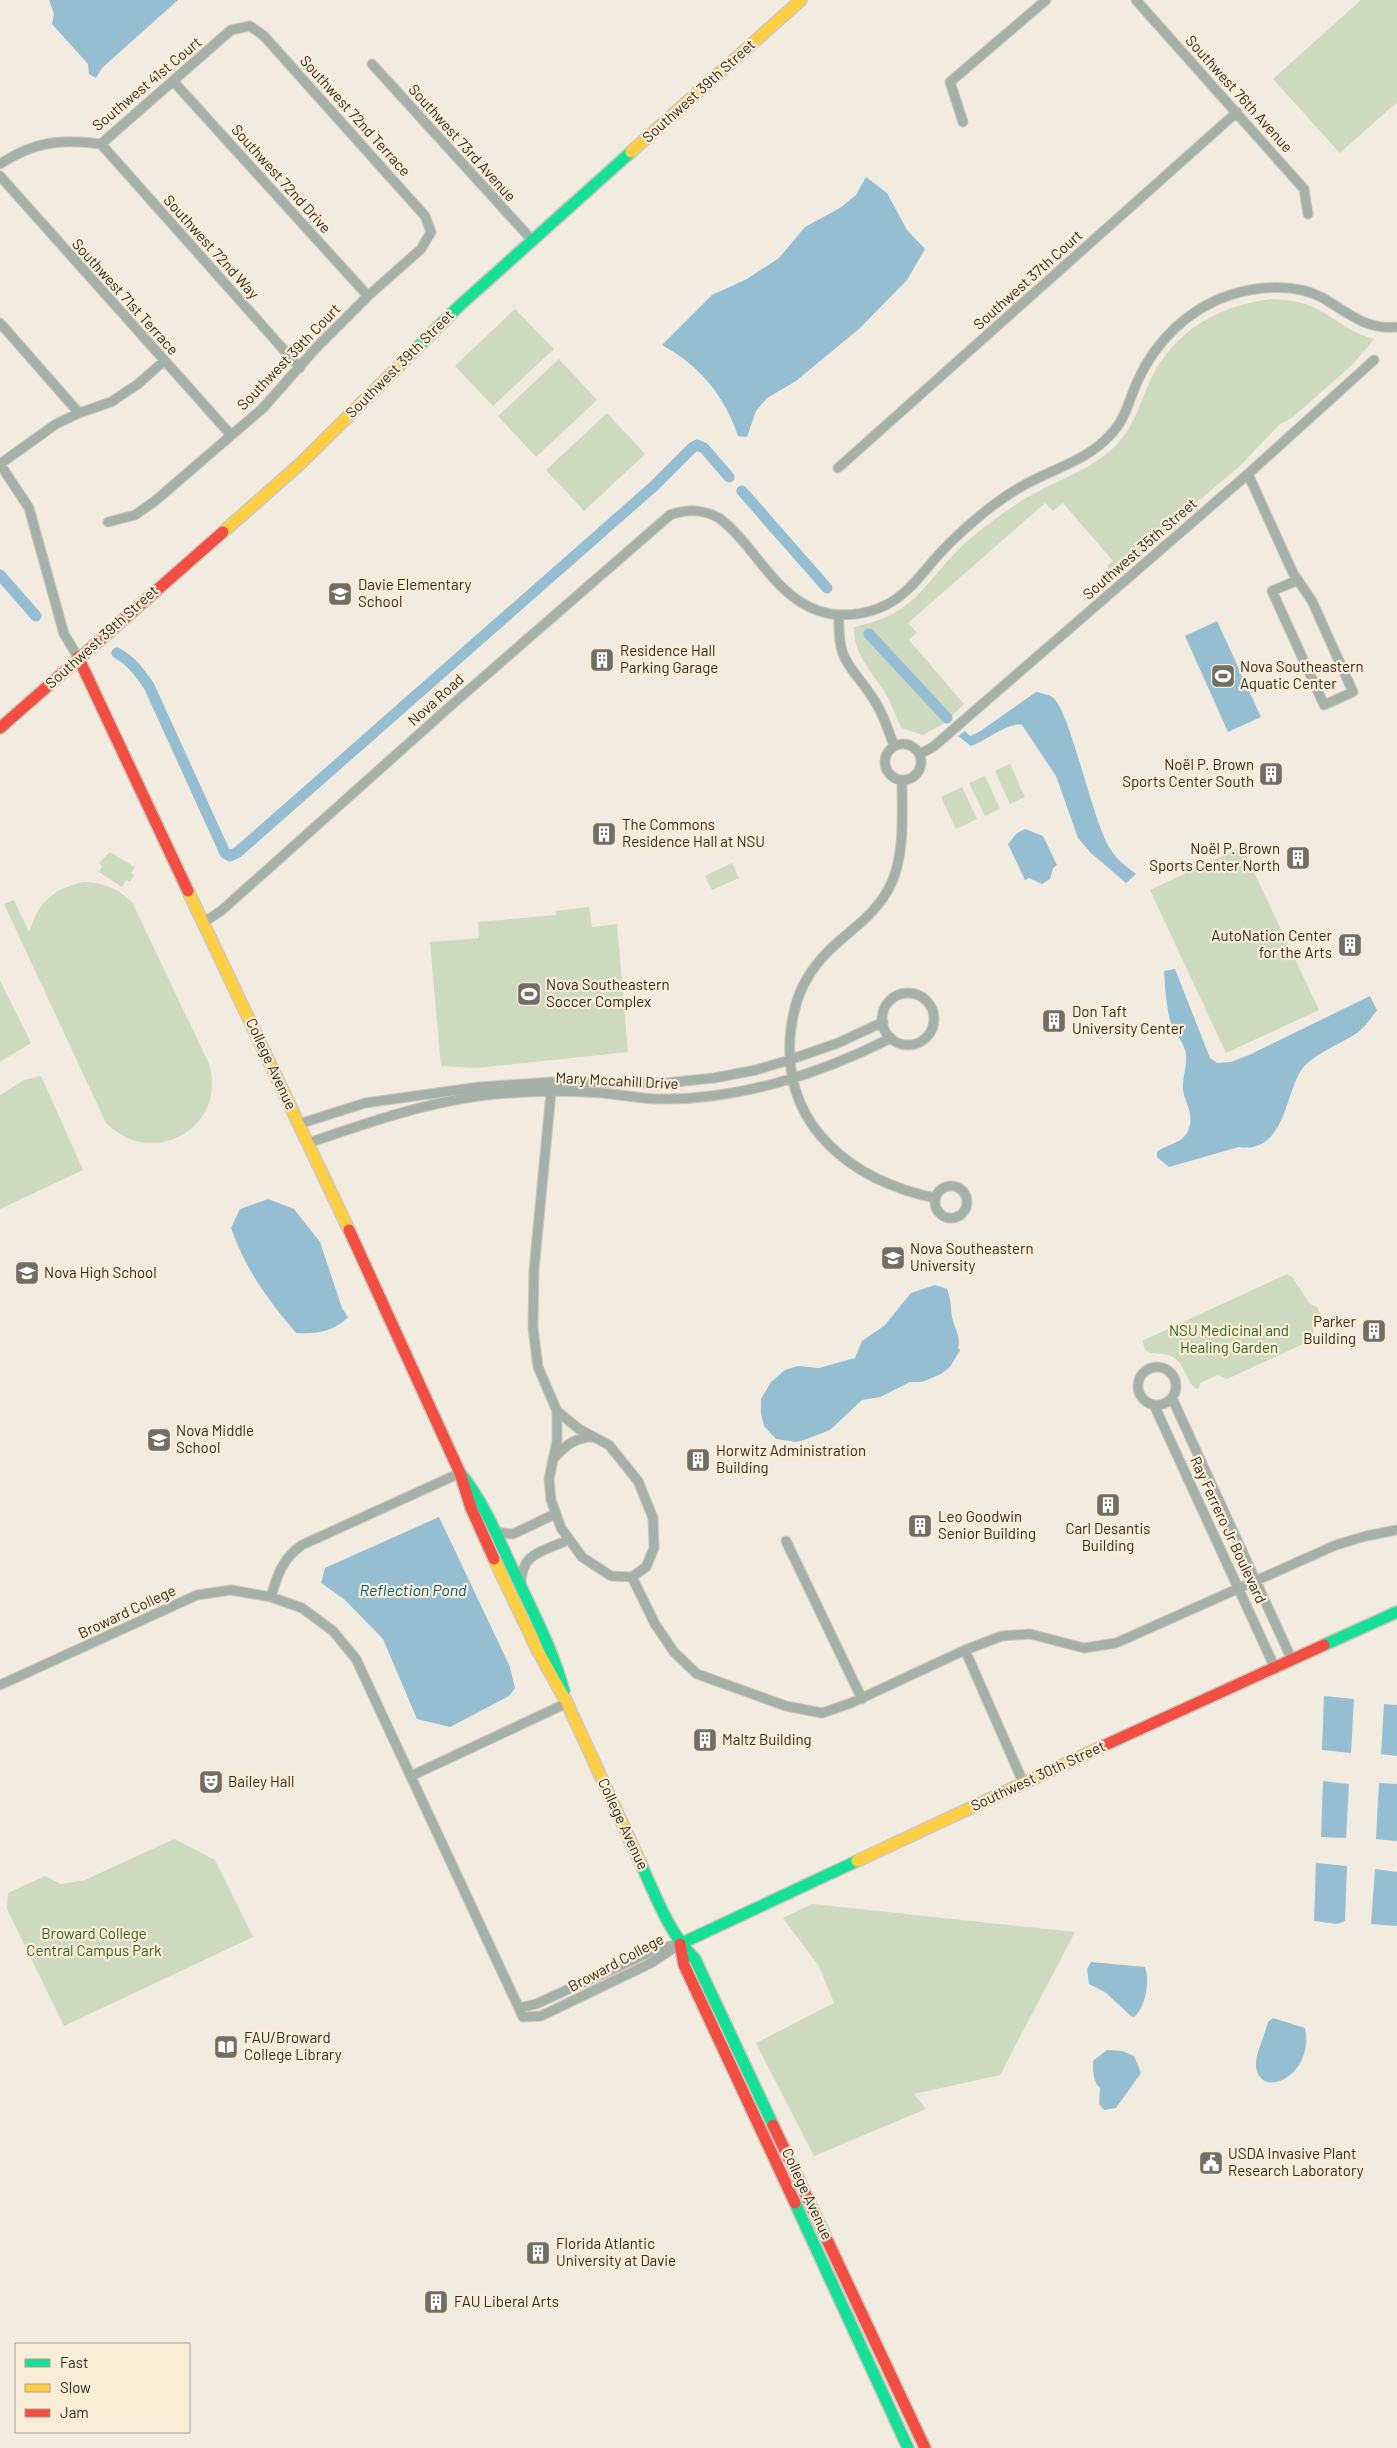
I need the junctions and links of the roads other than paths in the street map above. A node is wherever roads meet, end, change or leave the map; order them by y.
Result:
1 (801, 0) edge
2 (1046, 0) edge
3 (1136, 0) edge
4 (250, 26) joint
5 (372, 64) dead end
6 (173, 81) junction
7 (1237, 112) junction
8 (963, 122) dead end
9 (101, 144) junction
10 (0, 164) edge
11 (0, 176) edge
12 (1308, 214) dead end
13 (431, 232) joint
14 (532, 240) junction
15 (368, 296) junction
16 (0, 323) edge
17 (1397, 327) edge
18 (1374, 360) dead end
19 (164, 362) junction
20 (300, 368) junction
21 (79, 412) junction
22 (231, 434) junction
23 (0, 464) edge
24 (838, 468) dead end
25 (1248, 474) junction
26 (108, 522) dead end
27 (1298, 580) junction
28 (839, 614) junction
29 (78, 657) junction
30 (0, 728) edge
31 (894, 746) junction
32 (920, 754) junction
33 (902, 780) junction
34 (204, 922) junction
35 (883, 1022) junction
36 (891, 1038) junction
37 (789, 1060) junction
38 (793, 1078) junction
39 (552, 1082) junction
40 (551, 1091) junction
41 (391, 1099) junction
42 (393, 1114) junction
43 (299, 1124) junction
44 (308, 1143) junction
45 (935, 1198) dead end
46 (1172, 1398) junction
47 (1154, 1405) junction
48 (558, 1411) junction
49 (593, 1437) junction
50 (554, 1458) junction
51 (460, 1473) junction
52 (555, 1514) junction
53 (1397, 1530) edge
54 (495, 1532) junction
55 (568, 1540) junction
56 (786, 1541) dead end
57 (632, 1577) junction
58 (1256, 1580) junction
59 (522, 1588) junction
60 (1240, 1588) junction
61 (271, 1598) junction
62 (1397, 1612) edge
63 (965, 1650) junction
64 (1292, 1660) junction
65 (1275, 1668) junction
66 (0, 1685) edge
67 (862, 1698) junction
68 (567, 1702) junction
69 (411, 1776) junction
70 (1024, 1782) junction
71 (680, 1944) junction
72 (908, 2448) edge
73 (925, 2448) edge

1 - 14 street, Southwest 39th Street
2 - 8 street
3 - 7 street, Southwest 76th Avenue
4 - 6 street, Southwest 41st Court
4 - 13 street, Southwest 72nd Terrace
5 - 14 street, Southwest 73rd Avenue
6 - 9 street, Southwest 41st Court
6 - 15 street, Southwest 72nd Drive
7 - 12 street, Southwest 76th Avenue
7 - 24 street, Southwest 37th Court
9 - 10 street, Southwest 41st Court
9 - 20 street, Southwest 72nd Way
11 - 19 street, Southwest 71st Terrace
13 - 15 street, Southwest 39th Court
14 - 29 street, Southwest 39th Street
15 - 20 street, Southwest 39th Court
16 - 21 street
17 - 28 street
18 - 25 street, Southwest 35th Street
19 - 21 street
19 - 22 street, Southwest 71st Terrace
20 - 22 street, Southwest 39th Court
21 - 23 street
22 - 26 street, Southwest 39th Court
23 - 29 street
25 - 27 street
25 - 32 street, Southwest 35th Street
27 - 27 street
28 - 31 street
28 - 34 street, Nova Road
29 - 30 street, Southwest 39th Street
29 - 34 street, College Avenue
31 - 32 street
31 - 33 street
32 - 33 street
33 - 37 street
34 - 43 street, College Avenue
35 - 36 street
35 - 36 street
35 - 37 street, Mary Mccahill Drive
36 - 38 street, Mary Mccahill Drive
37 - 38 street
37 - 39 street, Mary Mccahill Drive
38 - 40 street, Mary Mccahill Drive
38 - 45 street
39 - 40 street
39 - 41 street, Mary Mccahill Drive
40 - 42 street, Mary Mccahill Drive
40 - 48 street
41 - 42 street
41 - 43 street, Mary Mccahill Drive
42 - 44 street, Mary Mccahill Drive
43 - 44 street, College Avenue
44 - 51 street, College Avenue
46 - 47 street
46 - 47 street
46 - 58 street, Ray Ferrero Jr Boulevard
47 - 60 street, Ray Ferrero Jr Boulevard
48 - 49 street
48 - 50 street
49 - 50 street
49 - 57 street
50 - 52 street
51 - 54 street, College Avenue
51 - 61 street
51 - 68 street, College Avenue
52 - 54 street
52 - 55 street
53 - 58 street
54 - 59 street, College Avenue
55 - 57 street
55 - 59 street
56 - 67 street
57 - 67 street
58 - 60 street
58 - 64 street, Ray Ferrero Jr Boulevard
59 - 68 street, College Avenue
60 - 63 street
60 - 65 street, Ray Ferrero Jr Boulevard
61 - 66 street, Broward College
61 - 69 street, Broward College
62 - 64 street, Southwest 30th Street
63 - 67 street
63 - 70 street
64 - 65 street, Southwest 30th Street
65 - 70 street, Southwest 30th Street
68 - 69 street
68 - 71 street, College Avenue
69 - 71 street, Broward College
70 - 71 street, Southwest 30th Street
71 - 72 street, College Avenue
71 - 73 street, College Avenue

